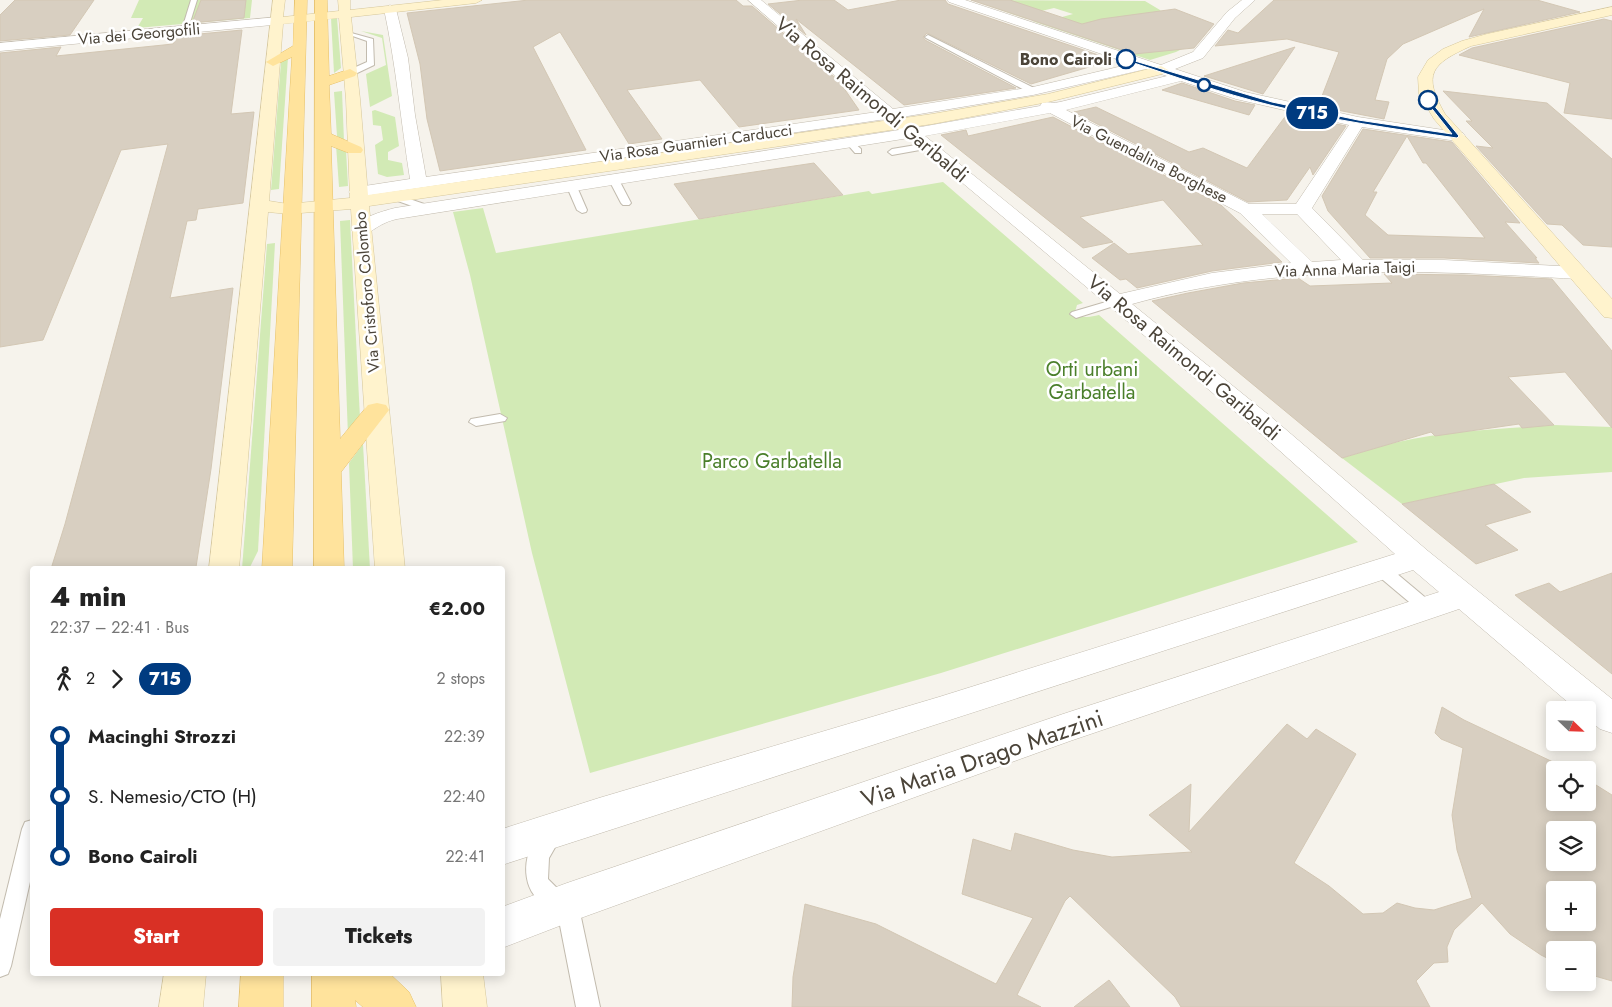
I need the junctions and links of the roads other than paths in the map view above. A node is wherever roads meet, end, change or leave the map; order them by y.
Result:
1 (194, 0) edge
2 (279, 0) edge
3 (301, 0) edge
4 (321, 0) edge
5 (344, 0) edge
6 (476, 0) edge
7 (754, 0) edge
8 (953, 0) edge
9 (1250, 0) edge
10 (389, 6) junction
11 (1612, 10) edge
12 (344, 15) junction
13 (321, 17) junction
14 (300, 18) junction
15 (278, 20) junction
16 (185, 29) junction
17 (346, 32) junction
18 (934, 35) dead end
19 (0, 47) edge
20 (299, 48) junction
21 (273, 62) junction
22 (1144, 65) junction
23 (1161, 70) junction
24 (350, 73) junction
25 (1179, 77) junction
26 (322, 83) junction
27 (1042, 100) junction
28 (1358, 122) junction
29 (908, 129) junction
30 (322, 136) junction
31 (1457, 136) junction
32 (824, 142) junction
33 (355, 150) junction
34 (892, 152) dead end
35 (586, 177) junction
36 (614, 180) junction
37 (419, 183) junction
38 (572, 187) junction
39 (359, 197) junction
40 (395, 197) junction
41 (626, 202) dead end
42 (260, 206) junction
43 (325, 206) junction
44 (294, 208) junction
45 (429, 208) junction
46 (1246, 209) junction
47 (1302, 209) junction
48 (582, 210) dead end
49 (361, 230) junction
50 (1358, 266) junction
51 (1307, 268) junction
52 (1578, 273) junction
53 (1116, 302) junction
54 (1611, 309) edge
55 (1076, 314) dead end
56 (377, 410) junction
57 (500, 418) dead end
58 (476, 422) dead end
59 (328, 471) junction
60 (1418, 558) junction
61 (273, 562) edge
62 (224, 566) edge
63 (329, 566) edge
64 (390, 566) edge
65 (1383, 571) junction
66 (1463, 596) junction
67 (1428, 608) junction
68 (1612, 719) edge
69 (560, 828) junction
70 (30, 838) edge
71 (505, 846) edge
72 (567, 902) junction
73 (505, 927) edge
74 (0, 966) edge
75 (185, 976) edge
76 (262, 976) edge
77 (333, 976) edge
78 (361, 976) edge
79 (462, 976) edge
80 (182, 1007) edge
81 (261, 1007) edge
82 (334, 1007) edge
83 (394, 1007) edge
84 (465, 1007) edge
85 (588, 1007) edge

1 - 16 lane
2 - 15 main road
3 - 14 main road
4 - 13 main road, Via Cristoforo Colombo
5 - 12 main road, Via Cristoforo Colombo
6 - 10 main road
7 - 29 street, Via Rosa Raimondi Garibaldi
8 - 22 street
9 - 23 street
10 - 12 main road
10 - 37 street
11 - 31 main road
12 - 13 main road
12 - 17 main road, Via Cristoforo Colombo
13 - 14 main road
13 - 26 main road, Via Cristoforo Colombo
14 - 15 main road
14 - 20 main road
15 - 16 street, Via dei Georgofili
15 - 21 main road
16 - 19 street, Via dei Georgofili
17 - 24 main road, Via Cristoforo Colombo
17 - 24 lane
18 - 27 lane
20 - 21 main road
20 - 44 main road
21 - 42 main road
22 - 23 street
22 - 27 street, Via Rosa Guarnieri Carducci
23 - 25 street
23 - 27 main road, Via Rosa Guarnieri Carducci
24 - 26 main road
24 - 33 main road, Via Cristoforo Colombo
25 - 27 street, Via Rosa Guarnieri Carducci
25 - 28 street
26 - 30 main road, Via Cristoforo Colombo
27 - 29 street, Via Rosa Guarnieri Carducci
27 - 29 street, Via Rosa Guarnieri Carducci
27 - 46 street, Via Guendalina Borghese
28 - 31 street
28 - 47 street
29 - 32 main road, Via Rosa Guarnieri Carducci
29 - 32 street, Via Rosa Guarnieri Carducci
29 - 34 lane
29 - 37 street, Via Rosa Guarnieri Carducci
29 - 53 street, Via Rosa Raimondi Garibaldi
30 - 33 main road
30 - 43 main road, Via Cristoforo Colombo
31 - 52 main road
32 - 35 main road, Via Rosa Guarnieri Carducci
32 - 36 street, Via Rosa Guarnieri Carducci
33 - 39 main road, Via Cristoforo Colombo
35 - 36 street, Via Rosa Guarnieri Carducci
35 - 38 street, Via Rosa Guarnieri Carducci
35 - 40 main road, Via Rosa Guarnieri Carducci
36 - 41 lane
37 - 39 street, Via Rosa Guarnieri Carducci
38 - 45 street, Via Rosa Guarnieri Carducci
38 - 48 lane
39 - 40 main road, Via Rosa Guarnieri Carducci
39 - 43 main road
39 - 49 main road, Via Cristoforo Colombo
40 - 45 lane, Via Rosa Guarnieri Carducci
42 - 44 main road
42 - 62 main road
43 - 44 main road
43 - 59 main road, Via Cristoforo Colombo
44 - 61 main road
45 - 49 street, Via Rosa Guarnieri Carducci
46 - 47 street
46 - 51 street
47 - 50 street
49 - 56 main road, Via Cristoforo Colombo
50 - 51 street, Via Anna Maria Taigi
50 - 52 street, Via Anna Maria Taigi
51 - 53 street, Via Anna Maria Taigi
52 - 54 main road
53 - 55 lane
53 - 60 street, Via Rosa Raimondi Garibaldi
56 - 59 main road
56 - 64 main road, Via Cristoforo Colombo
57 - 58 lane
59 - 63 main road, Via Cristoforo Colombo
60 - 65 street
60 - 66 street, Via Rosa Raimondi Garibaldi
65 - 67 lane
65 - 69 street
66 - 67 street, Via Maria Drago Mazzini
66 - 68 street, Via Rosa Raimondi Garibaldi
67 - 72 street, Via Maria Drago Mazzini
69 - 71 street
69 - 72 lane
70 - 74 lane
72 - 73 street, Via Maria Drago Mazzini
72 - 85 lane
75 - 80 main road
76 - 81 main road
77 - 82 main road
78 - 83 main road
79 - 84 main road

